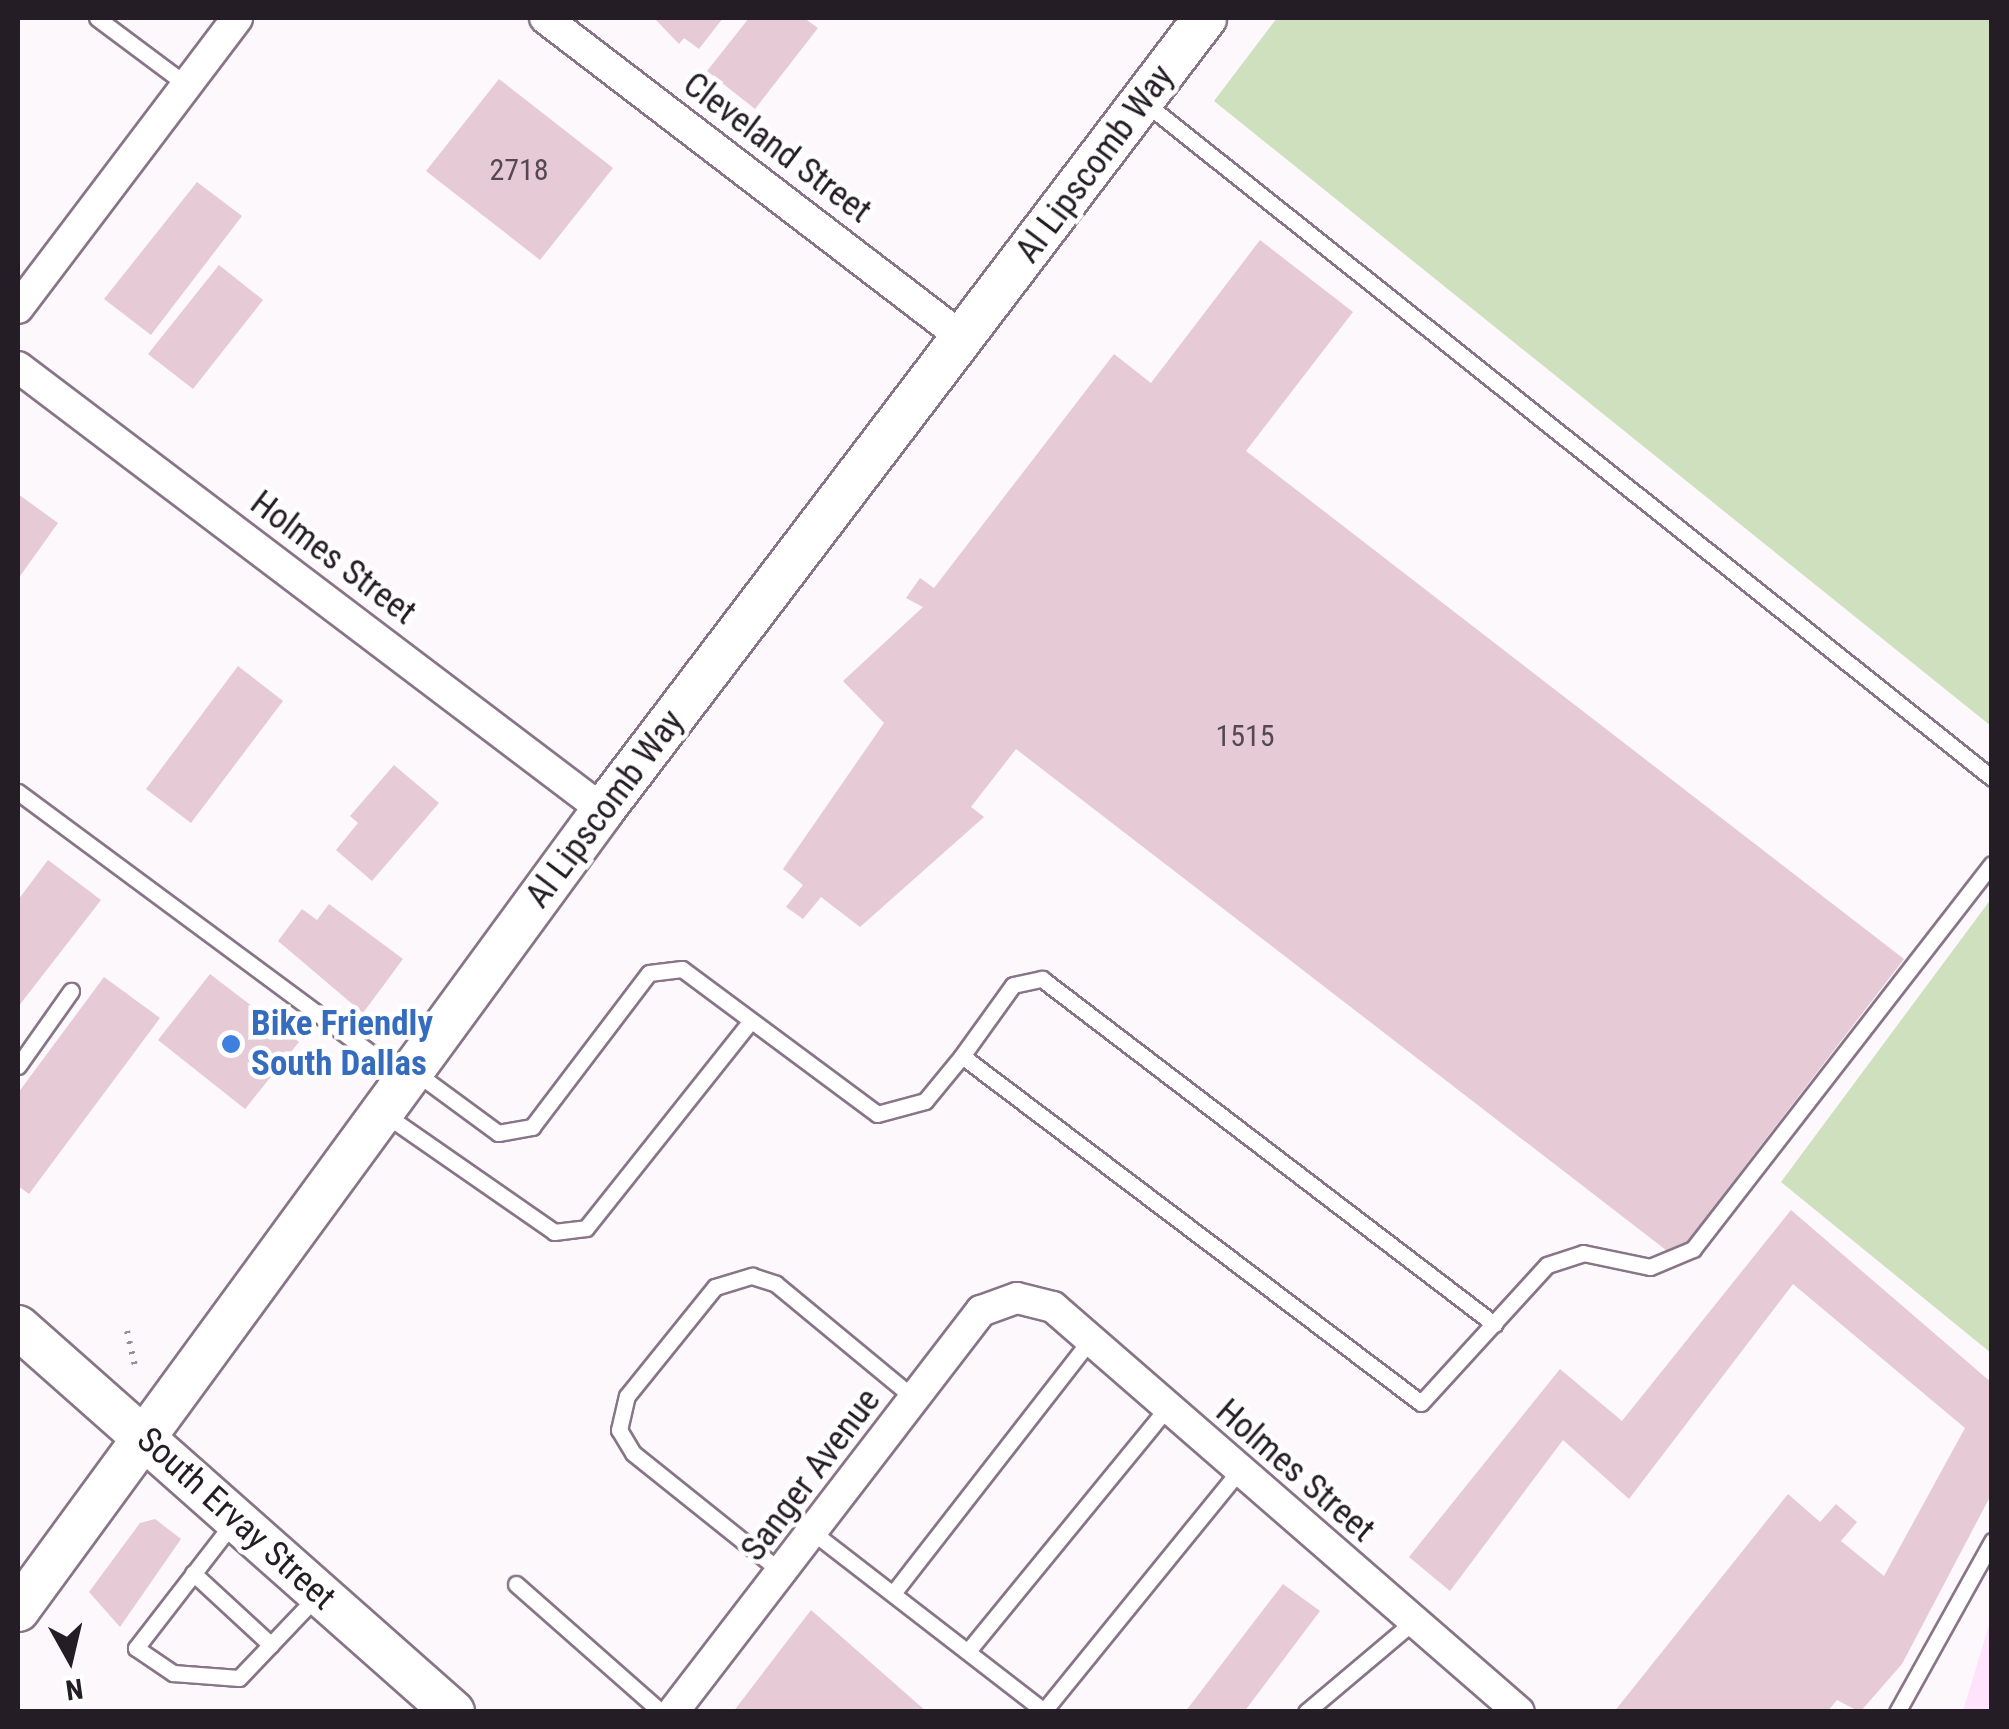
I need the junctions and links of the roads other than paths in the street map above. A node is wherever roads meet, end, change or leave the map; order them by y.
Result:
1 (97, 18) edge
2 (237, 18) edge
3 (545, 18) edge
4 (1206, 18) edge
5 (187, 85) junction
6 (1142, 101) junction
7 (18, 308) edge
8 (963, 338) junction
9 (18, 367) edge
10 (1992, 778) edge
11 (18, 792) edge
12 (602, 810) junction
13 (1992, 864) edge
14 (72, 991) dead end
15 (749, 1023) junction
16 (962, 1056) junction
17 (18, 1066) edge
18 (399, 1086) junction
19 (1017, 1298) joint
20 (1494, 1324) junction
21 (18, 1327) edge
22 (1092, 1339) junction
23 (916, 1399) junction
24 (1166, 1409) junction
25 (145, 1438) junction
26 (1238, 1471) junction
27 (236, 1518) junction
28 (815, 1534) junction
29 (1992, 1541) edge
30 (193, 1574) junction
31 (784, 1574) junction
32 (516, 1584) dead end
33 (894, 1592) junction
34 (320, 1593) junction
35 (18, 1610) edge
36 (1414, 1622) junction
37 (270, 1644) junction
38 (968, 1651) junction
39 (1044, 1711) edge
40 (453, 1712) edge
41 (662, 1712) edge
42 (673, 1712) edge
43 (1306, 1712) edge
44 (1519, 1712) edge
45 (1897, 1712) edge

1 - 5 lane
2 - 5 street
3 - 8 street, Cleveland Street
4 - 6 street, Al Lipscomb Way
5 - 7 street
6 - 8 street, Al Lipscomb Way
6 - 10 lane
8 - 12 street, Al Lipscomb Way
9 - 12 street, Holmes Street
11 - 18 lane
12 - 18 street, Al Lipscomb Way
13 - 20 lane
14 - 17 lane
15 - 16 lane
15 - 18 lane
15 - 18 lane
16 - 20 lane
16 - 20 lane
18 - 25 street, Al Lipscomb Way
19 - 22 street, Holmes Street
19 - 23 street, Sanger Avenue
21 - 25 street, South Ervay Street
22 - 24 street, Holmes Street
22 - 33 lane
23 - 28 street, Sanger Avenue
23 - 31 lane
24 - 26 street, Holmes Street
24 - 38 lane
25 - 27 street, South Ervay Street
25 - 35 street, Al Lipscomb Way
26 - 36 street, Holmes Street
26 - 39 lane
27 - 30 lane
27 - 34 street, South Ervay Street
28 - 31 street, Sanger Avenue
28 - 33 lane
29 - 45 lane
30 - 37 lane
30 - 37 lane
31 - 42 street, Sanger Avenue
32 - 41 lane
33 - 38 lane
34 - 37 lane
34 - 40 street, South Ervay Street
36 - 43 lane
36 - 44 street, Holmes Street
38 - 39 lane

